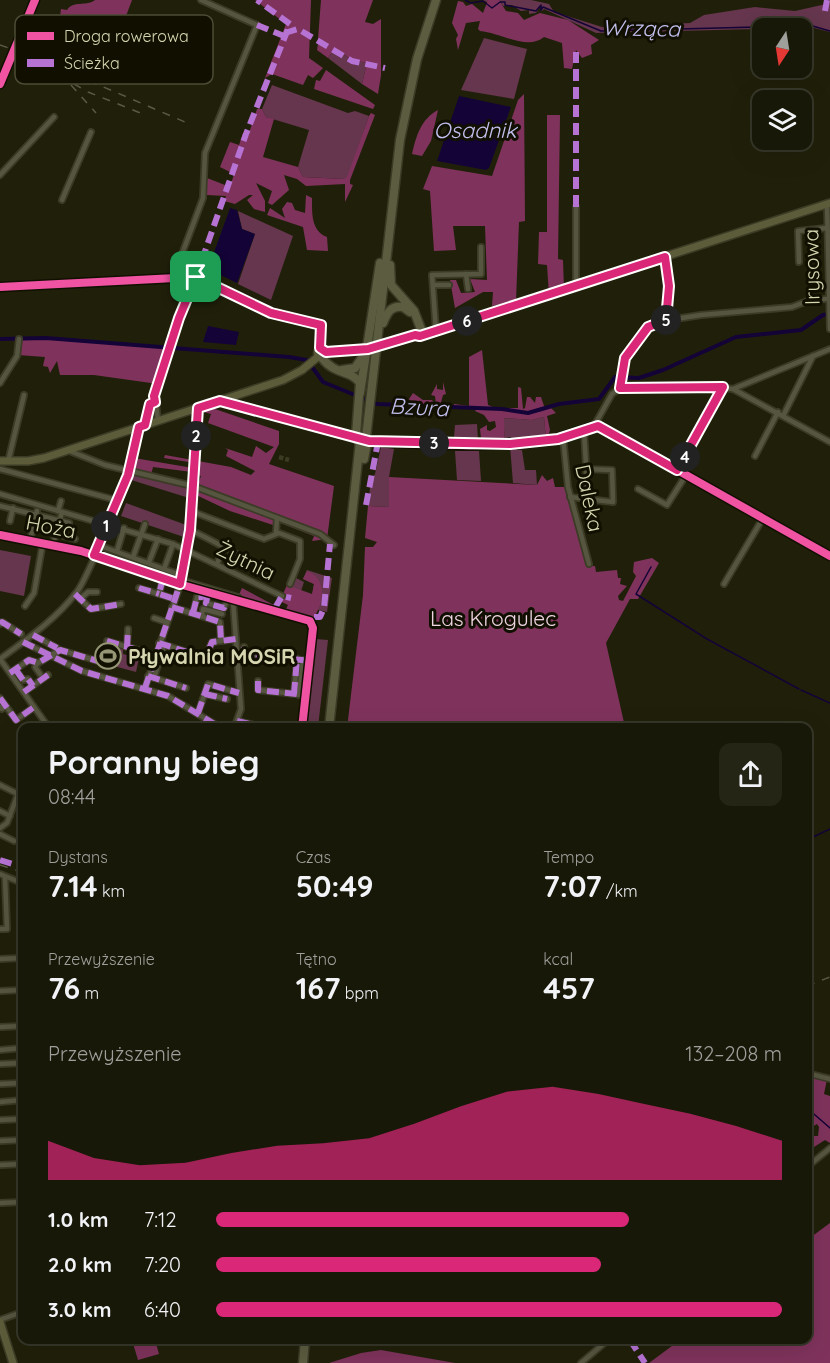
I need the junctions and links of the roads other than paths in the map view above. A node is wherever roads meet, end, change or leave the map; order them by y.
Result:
1 (35, 0) edge
2 (201, 0) edge
3 (430, 0) edge
4 (436, 0) edge
5 (29, 15) edge
6 (15, 48) edge
7 (0, 84) edge
8 (54, 117) dead end
9 (91, 132) dead end
10 (0, 175) edge
11 (394, 179) junction
12 (62, 200) dead end
13 (828, 204) edge
14 (576, 207) dead end
15 (827, 228) junction
16 (391, 245) junction
17 (481, 247) dead end
18 (665, 257) junction
19 (799, 262) dead end
20 (380, 263) junction
21 (466, 274) junction
22 (196, 277) junction
23 (173, 278) junction
24 (433, 285) junction
25 (449, 285) dead end
26 (576, 286) junction
27 (0, 287) edge
28 (468, 289) dead end
29 (827, 298) junction
30 (829, 314) edge
31 (666, 320) junction
32 (383, 323) junction
33 (830, 328) edge
34 (436, 331) junction
35 (418, 332) junction
36 (19, 339) dead end
37 (364, 347) junction
38 (830, 350) edge
39 (321, 355) junction
40 (813, 356) junction
41 (0, 383) edge
42 (723, 387) junction
43 (620, 388) junction
44 (734, 389) junction
45 (24, 395) dead end
46 (367, 400) junction
47 (220, 401) junction
48 (155, 402) junction
49 (198, 408) junction
50 (781, 414) junction
51 (158, 421) junction
52 (143, 424) junction
53 (594, 426) junction
54 (584, 431) junction
55 (563, 438) junction
56 (363, 440) junction
57 (830, 442) edge
58 (67, 450) junction
59 (755, 456) dead end
60 (0, 461) edge
61 (8, 462) junction
62 (586, 469) junction
63 (0, 470) edge
64 (677, 470) junction
65 (129, 472) junction
66 (686, 475) junction
67 (193, 486) junction
68 (638, 489) dead end
69 (0, 494) edge
70 (570, 497) junction
71 (588, 499) junction
72 (116, 500) junction
73 (61, 501) dead end
74 (39, 505) junction
75 (0, 506) edge
76 (13, 508) junction
77 (60, 511) junction
78 (191, 511) junction
79 (36, 513) junction
80 (277, 518) junction
81 (763, 518) junction
82 (60, 520) junction
83 (10, 521) dead end
84 (69, 523) dead end
85 (107, 523) junction
86 (144, 524) dead end
87 (124, 528) junction
88 (190, 530) junction
89 (141, 533) junction
90 (276, 533) junction
91 (56, 534) junction
92 (0, 535) edge
93 (75, 539) dead end
94 (158, 539) junction
95 (30, 540) junction
96 (43, 542) junction
97 (53, 544) junction
98 (172, 544) junction
99 (98, 545) junction
100 (334, 545) dead end
101 (223, 548) junction
102 (187, 549) junction
103 (117, 551) junction
104 (94, 555) junction
105 (830, 556) edge
106 (133, 557) junction
107 (149, 562) junction
108 (254, 563) dead end
109 (217, 564) junction
110 (589, 564) dead end
111 (164, 569) junction
112 (183, 576) junction
113 (163, 578) junction
114 (180, 584) junction
115 (191, 584) junction
116 (290, 584) dead end
117 (724, 584) dead end
118 (139, 588) dead end
119 (97, 592) dead end
120 (206, 592) junction
121 (159, 594) junction
122 (78, 596) junction
123 (282, 596) dead end
124 (175, 600) junction
125 (233, 600) junction
126 (121, 604) dead end
127 (25, 606) dead end
128 (172, 607) junction
129 (192, 613) junction
130 (222, 614) dead end
131 (201, 616) junction
132 (154, 618) dead end
133 (166, 622) junction
134 (0, 624) edge
135 (128, 629) dead end
136 (21, 634) dead end
137 (33, 635) junction
138 (236, 639) junction
139 (107, 641) dead end
140 (221, 641) junction
141 (23, 642) junction
142 (162, 644) junction
143 (127, 647) junction
144 (244, 647) dead end
145 (57, 648) dead end
146 (209, 649) dead end
147 (155, 655) junction
148 (49, 656) junction
149 (0, 659) edge
150 (212, 660) dead end
151 (303, 660) junction
152 (38, 663) junction
153 (108, 664) dead end
154 (16, 670) junction
155 (10, 673) junction
156 (40, 674) dead end
157 (48, 675) dead end
158 (148, 676) junction
159 (154, 678) junction
160 (258, 681) dead end
161 (33, 686) junction
162 (145, 688) junction
163 (186, 688) dead end
164 (24, 692) junction
165 (239, 693) junction
166 (206, 694) junction
167 (300, 695) junction
168 (0, 698) edge
169 (227, 699) dead end
170 (34, 707) junction
171 (2, 708) edge
172 (198, 713) junction
173 (237, 721) joint
174 (46, 723) edge
175 (213, 723) edge
176 (244, 723) edge
177 (302, 723) edge
178 (330, 723) edge
179 (335, 723) edge
180 (0, 785) edge
181 (0, 811) edge
182 (10, 816) junction
183 (0, 828) edge
184 (0, 834) edge
185 (14, 840) dead end
186 (2, 878) edge
187 (18, 882) edge
188 (3, 897) edge
189 (0, 929) edge
190 (18, 958) edge
191 (0, 959) edge
192 (18, 990) edge
193 (0, 991) edge
194 (18, 1026) edge
195 (0, 1027) edge
196 (18, 1048) edge
197 (0, 1050) edge
198 (18, 1063) edge
199 (0, 1064) edge
200 (812, 1074) edge
201 (830, 1079) edge
202 (18, 1083) edge
203 (0, 1084) edge
204 (18, 1100) edge
205 (0, 1102) edge
206 (18, 1119) edge
207 (0, 1120) edge
208 (18, 1140) edge
209 (0, 1141) edge
210 (830, 1148) edge
211 (812, 1163) edge
212 (18, 1164) edge
213 (0, 1165) edge
214 (18, 1202) edge
215 (0, 1203) edge
216 (18, 1314) edge
217 (0, 1321) edge
218 (305, 1344) edge
219 (310, 1344) edge
220 (603, 1344) edge
221 (13, 1363) edge
222 (303, 1363) edge
223 (308, 1363) edge
224 (581, 1363) edge

1 - 5 main road
2 - 23 street
3 - 20 highway
4 - 11 highway
6 - 7 main road
8 - 10 street
9 - 12 street
11 - 16 highway
11 - 46 highway
13 - 15 street, Irysowa
13 - 18 main road
14 - 26 street
15 - 19 street
15 - 29 street, Irysowa
16 - 32 highway
16 - 35 highway
17 - 21 street
18 - 26 main road
18 - 31 street
20 - 37 highway
20 - 46 highway
21 - 24 street
21 - 28 street
22 - 23 street
22 - 39 street
22 - 48 street
23 - 27 street
24 - 25 street
24 - 34 street
26 - 34 main road
29 - 30 street, Irysowa
29 - 31 street
30 - 33 street, Irysowa
31 - 43 street
32 - 35 highway
32 - 46 highway
34 - 35 main road
35 - 37 main road, bridge
36 - 41 street
37 - 39 main road
37 - 39 highway
37 - 46 highway
38 - 40 street
39 - 46 highway
39 - 47 main road
40 - 44 street
40 - 50 street
42 - 43 street
42 - 44 street
42 - 64 street
43 - 53 street
44 - 50 street
45 - 61 street
46 - 56 highway
46 - 56 highway
47 - 49 main road
47 - 55 street
48 - 51 street
48 - 52 street
49 - 51 main road
49 - 67 street
50 - 57 street
50 - 59 street
51 - 52 main road
52 - 58 main road
52 - 65 street
53 - 54 street
53 - 64 street
54 - 55 street
54 - 62 street
55 - 70 street, Daleka
56 - 178 highway
56 - 179 highway
58 - 61 main road
58 - 65 street
60 - 61 main road
62 - 71 street
62 - 71 street
63 - 72 street
64 - 66 street
65 - 67 street
65 - 72 street
66 - 68 street
66 - 81 street
67 - 78 street
67 - 80 street
69 - 74 street, Żytnia
70 - 71 street
70 - 110 street, Daleka
72 - 85 street
73 - 77 street
74 - 77 street, Żytnia
74 - 79 street
75 - 76 street
76 - 79 street
76 - 83 street
77 - 82 street
77 - 85 street, Żytnia
78 - 88 street
78 - 90 street
79 - 82 street
79 - 95 street
80 - 90 street
80 - 100 street
81 - 105 street
81 - 117 street
82 - 84 street
82 - 91 street
85 - 87 street, Żytnia
85 - 99 street
86 - 89 street
87 - 89 street, Żytnia
87 - 103 street
88 - 101 street
88 - 102 street
89 - 94 street, Żytnia
89 - 106 street
90 - 116 street
91 - 93 street
91 - 97 street
92 - 95 street, Hoża
94 - 98 street, Żytnia
94 - 107 street
95 - 96 street, Hoża
96 - 97 street, Hoża
96 - 127 street
97 - 104 street, Hoża
98 - 102 street, Żytnia
98 - 111 street
99 - 103 street
99 - 104 street
101 - 108 street
101 - 109 street
102 - 109 street, Żytnia
102 - 112 street
103 - 106 street
104 - 113 street, Hoża
104 - 122 street
106 - 107 street
107 - 111 street
109 - 123 street, Żytnia
111 - 112 street
112 - 114 street
113 - 114 street, Hoża
113 - 121 street
114 - 115 street, Hoża
114 - 124 street
115 - 120 street
115 - 125 street
118 - 121 street
119 - 122 street
120 - 125 street
120 - 125 street
120 - 129 street
121 - 124 street
122 - 126 street
122 - 137 street
124 - 128 street
125 - 138 street
125 - 151 street
128 - 129 street
128 - 133 street
129 - 131 street
130 - 131 street
131 - 140 street
132 - 133 street
133 - 142 street
134 - 136 street
135 - 143 street
137 - 141 street
137 - 145 street
138 - 140 street
138 - 165 street
139 - 143 street
140 - 146 street
141 - 148 street
141 - 149 street
142 - 147 street
142 - 150 street
142 - 159 street
143 - 147 street
144 - 151 street
147 - 158 street
148 - 152 street
148 - 153 street
148 - 162 street
149 - 155 street
151 - 167 street
151 - 167 street
152 - 154 street
152 - 156 street
154 - 155 street
154 - 161 street
155 - 164 street
157 - 161 street
158 - 159 street
158 - 162 street
159 - 163 street
160 - 167 street
161 - 164 street
162 - 172 street
164 - 170 street
165 - 166 street
165 - 173 street
166 - 169 street
166 - 172 street
167 - 177 street
168 - 171 street
170 - 171 street
170 - 174 street
172 - 175 street
173 - 176 street
180 - 182 street
181 - 182 street
182 - 183 street
184 - 185 street
186 - 187 street
186 - 188 street
188 - 189 street
190 - 191 street
192 - 193 street
194 - 195 street
196 - 197 street
198 - 199 street
200 - 201 street
202 - 203 street
204 - 205 street
206 - 207 street
208 - 209 street
210 - 211 street
212 - 213 street
214 - 215 street
216 - 217 street
217 - 221 main road
218 - 222 highway
219 - 223 highway
220 - 224 street

